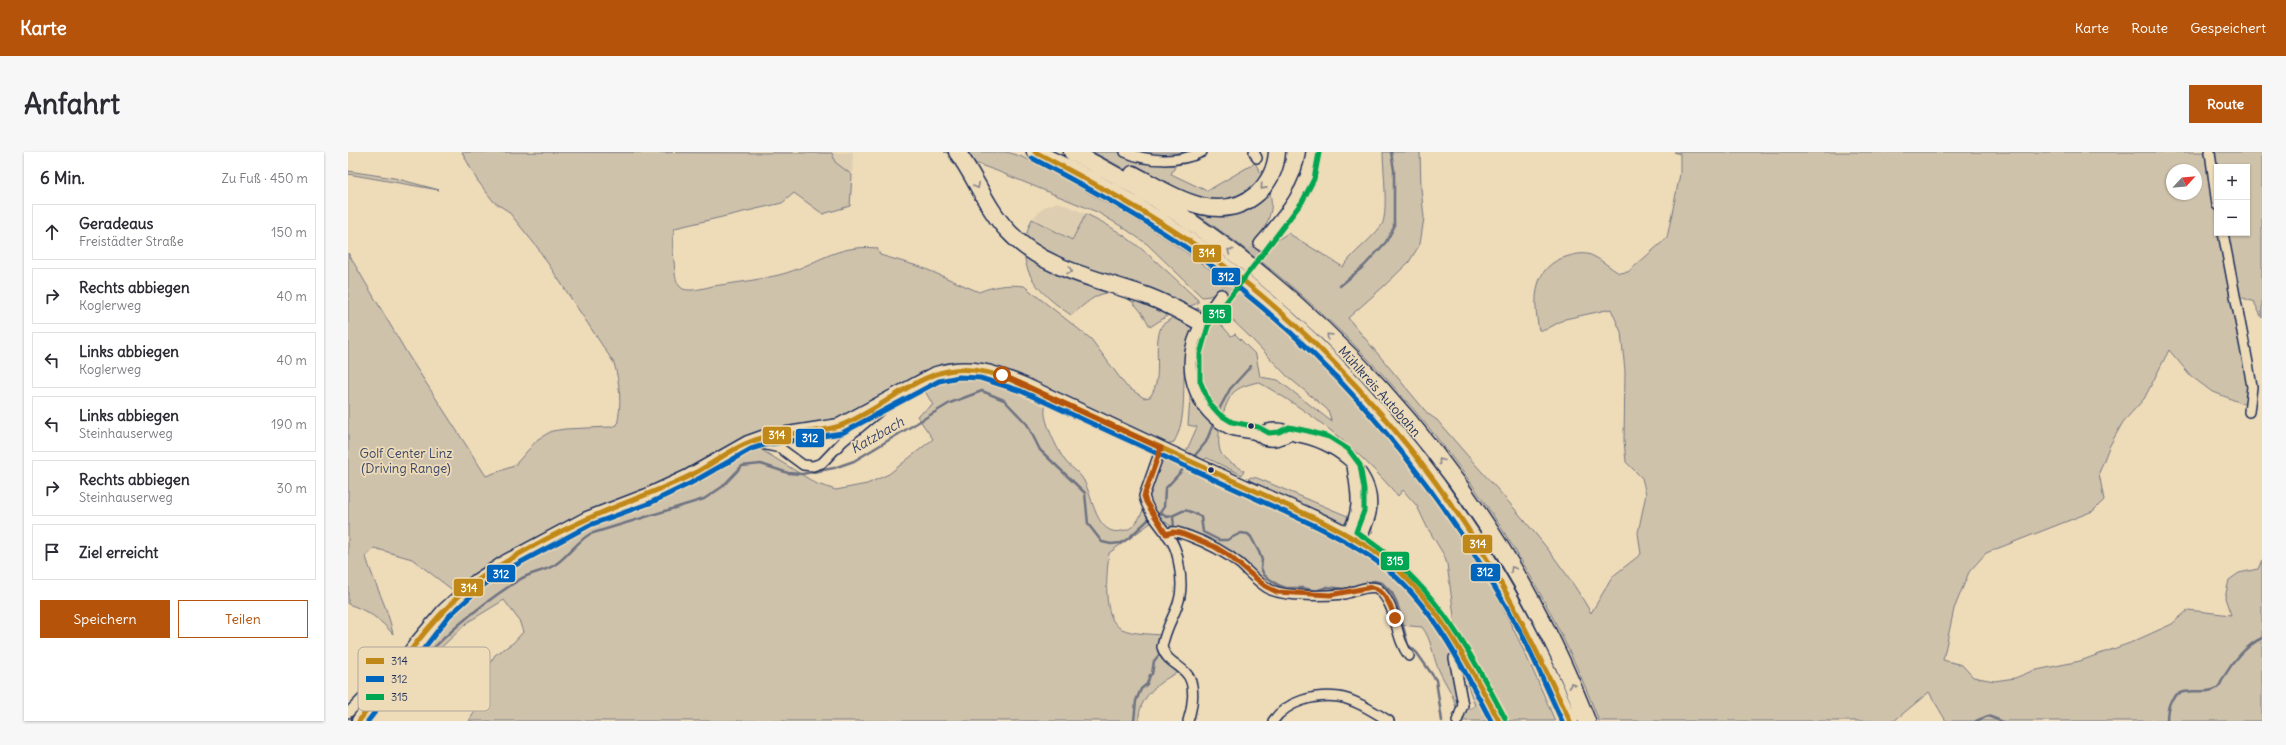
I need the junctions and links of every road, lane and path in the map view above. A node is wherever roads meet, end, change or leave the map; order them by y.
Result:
1 (957, 152) edge
2 (1034, 152) edge
3 (1125, 152) edge
4 (1202, 152) edge
5 (1277, 152) edge
6 (1312, 152) edge
7 (2210, 152) edge
8 (1076, 154) edge
9 (2216, 200) edge
10 (2223, 236) edge
11 (1260, 244) tunnel mouth
12 (1221, 295) tunnel mouth
13 (1202, 323) junction
14 (896, 395) junction
15 (2249, 412) dead end
16 (748, 443) junction
17 (1161, 448) junction
18 (1353, 466) junction
19 (1173, 533) junction
20 (1347, 535) junction
21 (1360, 542) junction
22 (414, 647) edge
23 (1460, 650) junction
24 (1408, 656) dead end
25 (358, 703) edge
26 (366, 711) edge
27 (348, 713) edge
28 (359, 721) edge
29 (1188, 721) edge
30 (1273, 721) edge
31 (1389, 721) edge
32 (1457, 721) edge
33 (1499, 721) edge
34 (1570, 721) edge
35 (1587, 721) edge

1 -> 13 highway
2 - 34 highway, Mühlkreis Autobahn
3 - 4 street
5 -> 8 highway
6 - 11 street
7 - 9 street
35 -> 8 highway, Mühlkreis Autobahn
10 - 15 street
12 - 13 street
13 - 18 street
14 - 16 main road
14 - 16 street
14 - 17 main road
16 - 22 main road
17 - 19 street
17 - 20 main road
18 - 20 street
18 - 21 street
19 - 24 street
19 - 29 street
20 - 21 main road
21 - 23 main road
23 - 32 street
23 - 33 main road
25 - 27 street
26 - 28 main road
30 - 31 street

